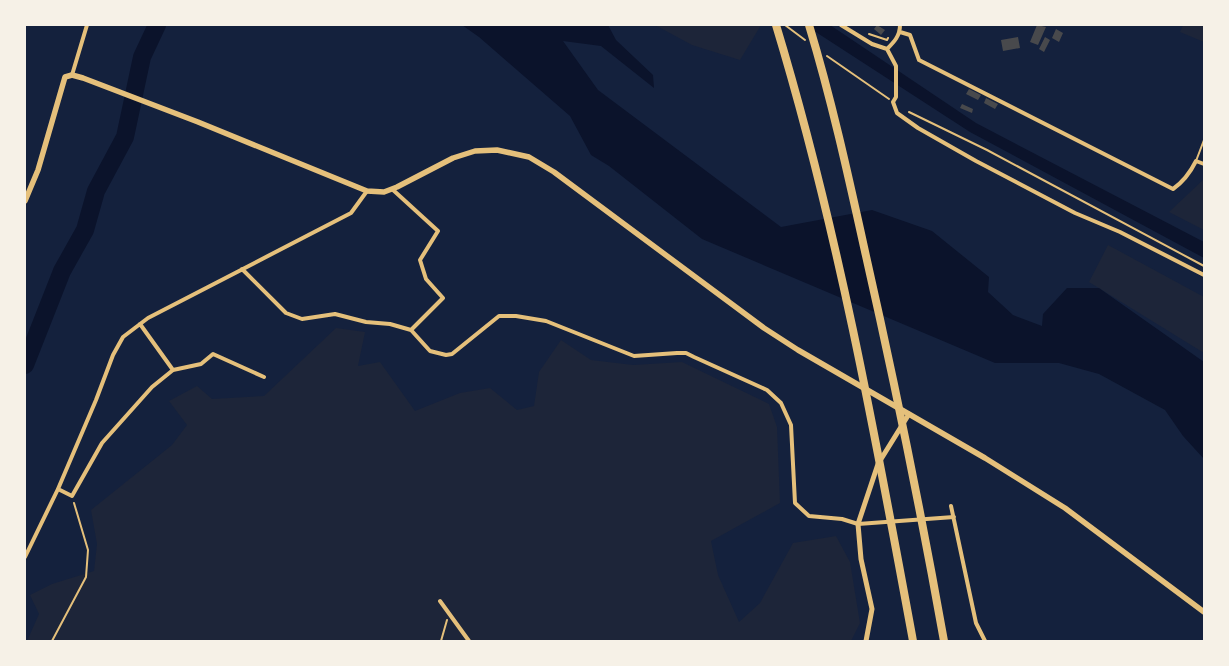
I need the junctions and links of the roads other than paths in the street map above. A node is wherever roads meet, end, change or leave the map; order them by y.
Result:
1 (87, 25) edge
2 (776, 25) edge
3 (809, 25) edge
4 (841, 25) edge
5 (900, 25) edge
6 (900, 32) junction
7 (887, 50) junction
8 (72, 75) junction
9 (1204, 140) edge
10 (1196, 162) junction
11 (1204, 164) edge
12 (392, 189) junction
13 (367, 191) junction
14 (25, 201) edge
15 (242, 269) junction
16 (1204, 275) edge
17 (140, 324) junction
18 (411, 330) junction
19 (173, 370) junction
20 (264, 377) dead end
21 (909, 414) junction
22 (58, 488) junction
23 (951, 506) dead end
24 (954, 517) junction
25 (858, 524) junction
26 (25, 557) edge
27 (440, 601) dead end
28 (1204, 612) edge
29 (469, 641) edge
30 (866, 641) edge
31 (913, 641) edge
32 (944, 641) edge
33 (985, 641) edge

1 - 8 street
2 - 31 highway
3 - 32 highway
4 - 7 street
5 - 6 street
6 - 7 street
6 - 10 street
7 - 16 street
8 - 13 main road
8 - 14 main road
9 - 10 lane
10 - 11 street
12 - 13 main road
12 - 18 street
12 - 21 main road
13 - 15 street
15 - 17 street
15 - 18 street
17 - 19 street
17 - 22 street
18 - 25 street
19 - 20 street
19 - 22 street
21 - 25 street
21 - 28 main road
22 - 26 street
23 - 24 street
24 - 25 street
24 - 33 street
25 - 30 street
27 - 29 street

